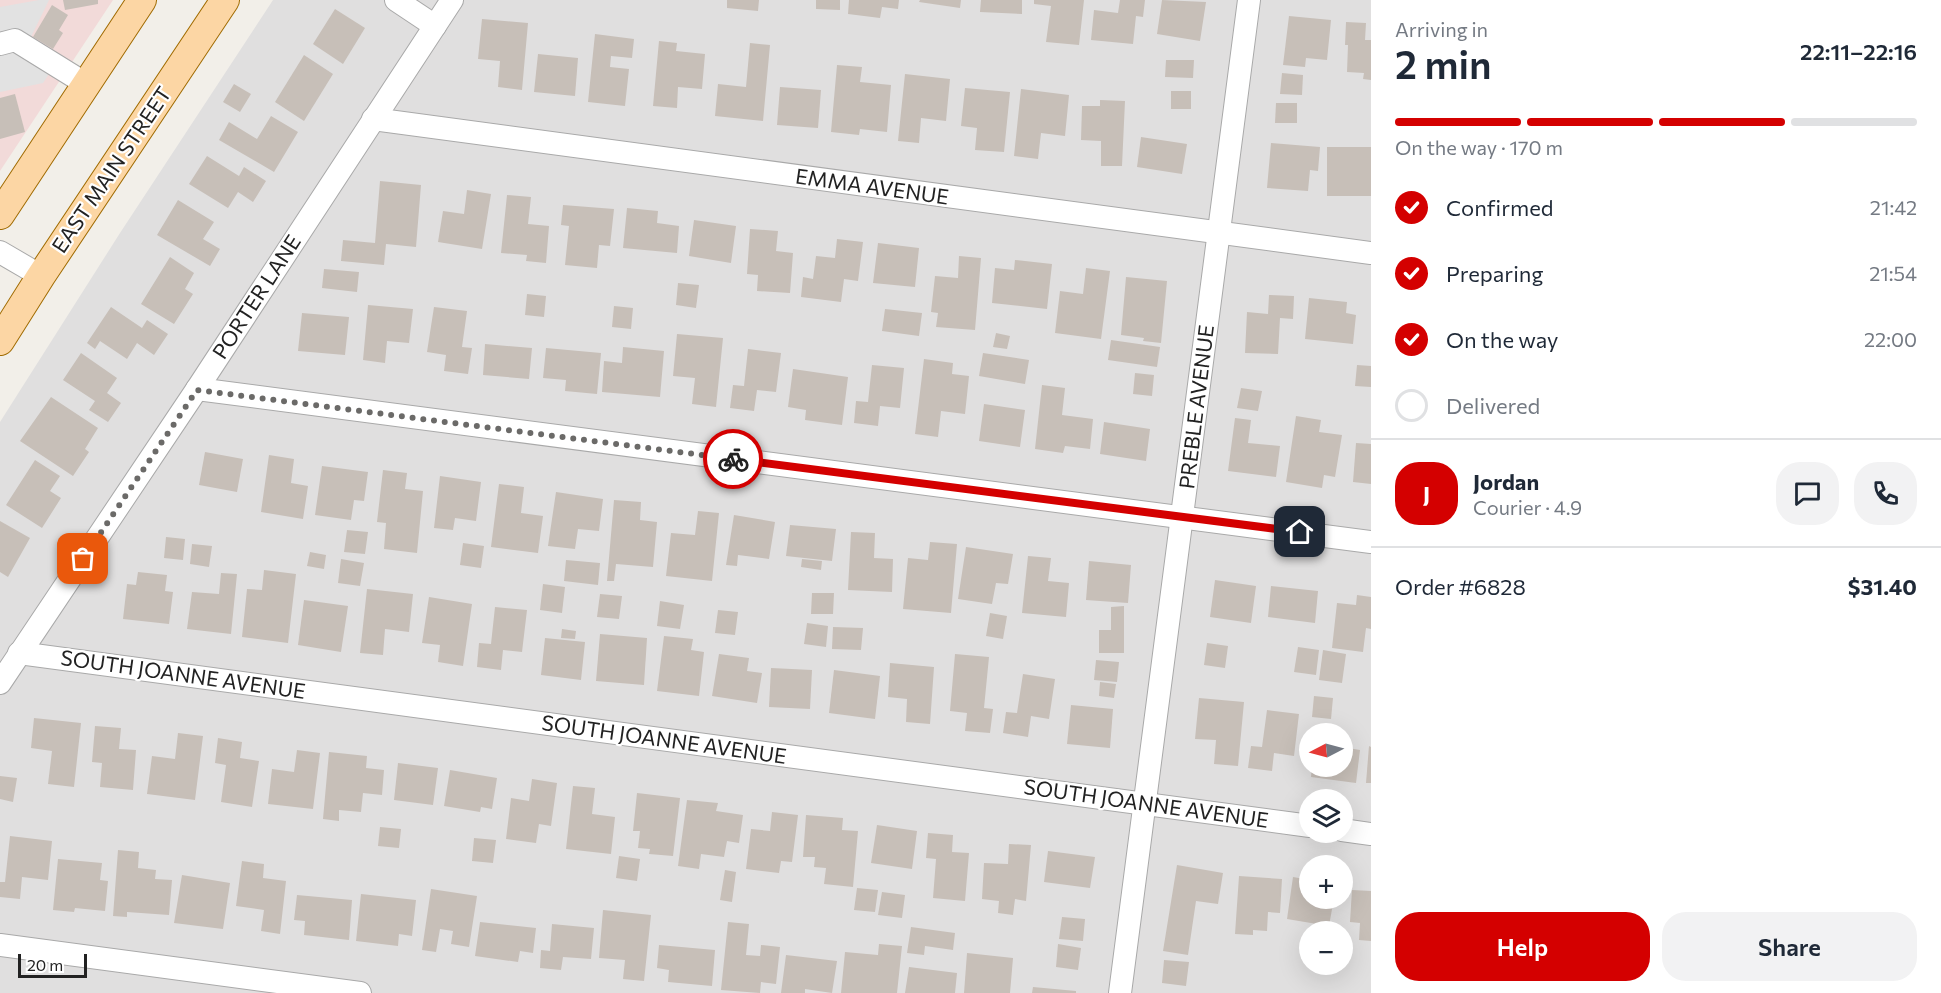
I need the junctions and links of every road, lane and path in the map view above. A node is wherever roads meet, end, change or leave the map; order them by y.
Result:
1 (142, 0) edge
2 (225, 0) edge
3 (396, 0) edge
4 (452, 0) edge
5 (1249, 0) edge
6 (435, 26) junction
7 (0, 44) edge
8 (86, 84) junction
9 (373, 119) junction
10 (0, 215) edge
11 (1219, 233) junction
12 (0, 252) edge
13 (1371, 253) edge
14 (41, 276) junction
15 (0, 341) edge
16 (197, 390) junction
17 (1183, 517) junction
18 (1371, 542) edge
19 (19, 653) junction
20 (0, 683) edge
21 (1145, 804) junction
22 (1299, 825) edge
23 (1353, 832) edge
24 (1371, 834) edge
25 (0, 945) edge
26 (360, 993) edge
27 (1119, 993) edge

1 - 8 main road
2 - 14 main road, EAST MAIN STREET
3 - 6 street
4 - 6 street, PORTER LANE
5 - 11 street, PREBLE AVENUE
6 - 9 street, PORTER LANE
7 - 8 street
8 - 10 main road
9 - 11 street, EMMA AVENUE
9 - 16 street, PORTER LANE
11 - 13 street, EMMA AVENUE
11 - 17 street, PREBLE AVENUE
12 - 14 street
14 - 15 main road, EAST MAIN STREET
16 - 17 street
16 - 19 street, PORTER LANE
17 - 18 street
17 - 21 street, PREBLE AVENUE
19 - 20 street, PORTER LANE
19 - 21 street, SOUTH JOANNE AVENUE
21 - 22 street, SOUTH JOANNE AVENUE
21 - 27 street, PREBLE AVENUE
23 - 24 street
25 - 26 street

